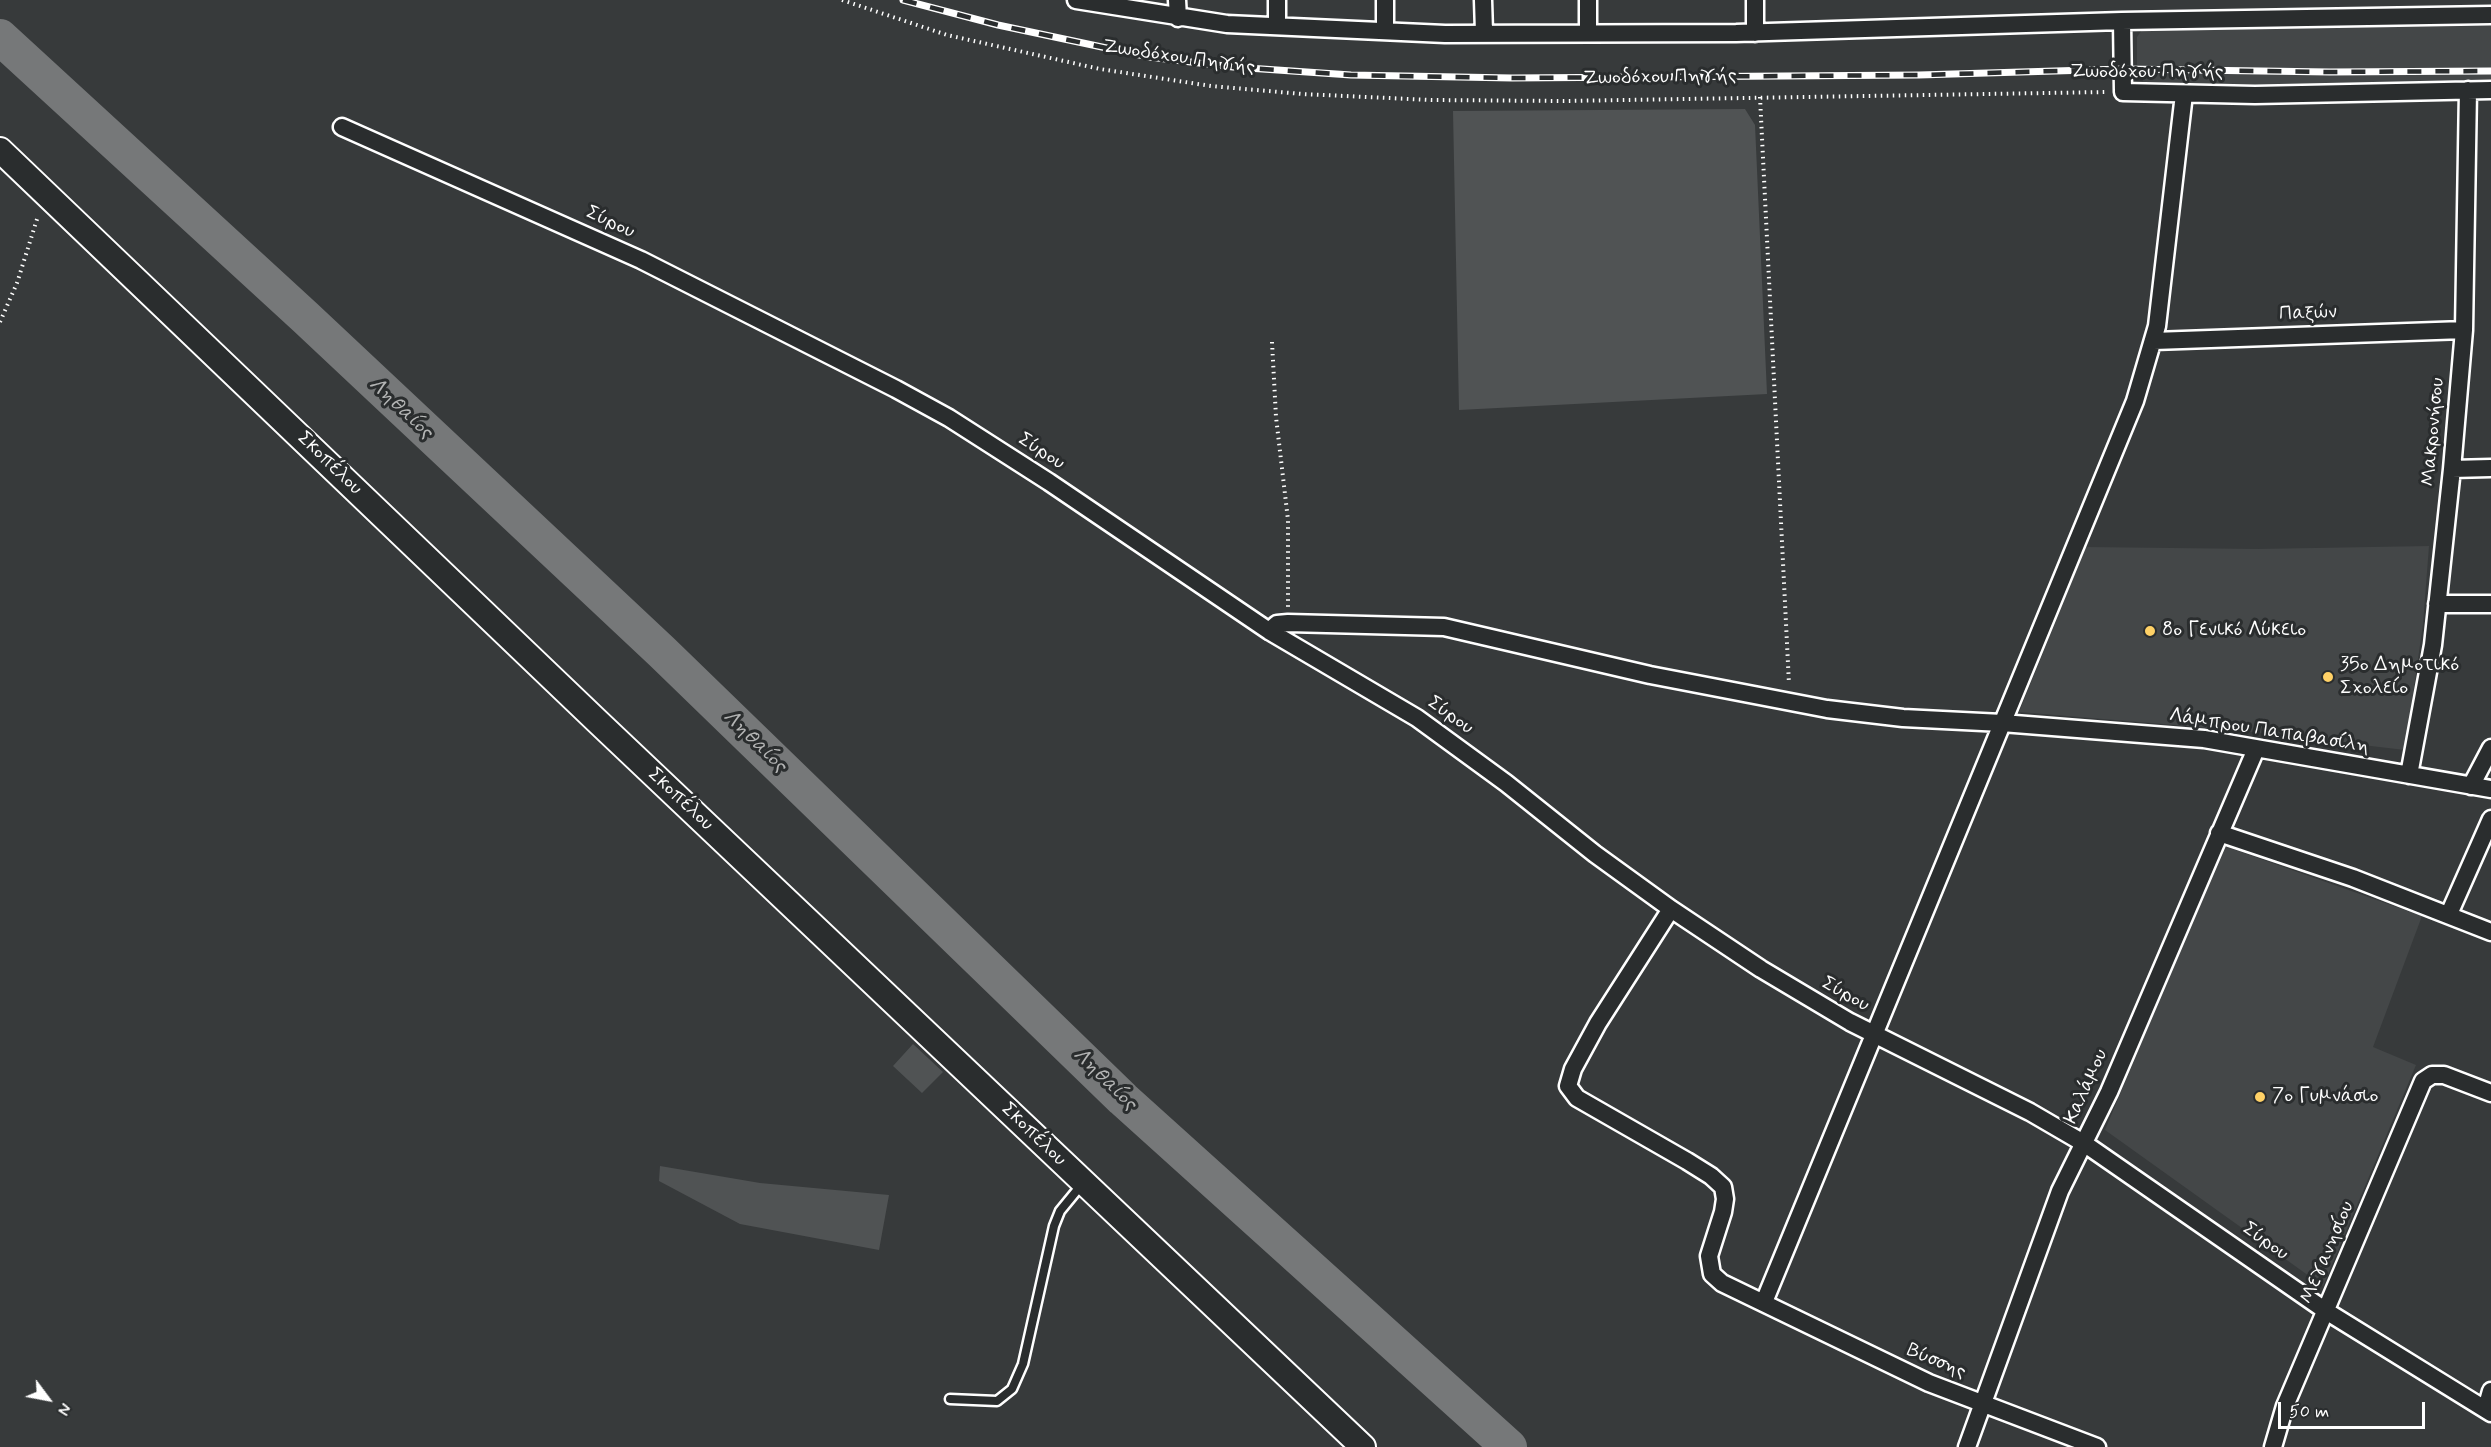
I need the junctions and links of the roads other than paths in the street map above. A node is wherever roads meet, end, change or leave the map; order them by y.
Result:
1 (1077, 0) edge
2 (1178, 0) edge
3 (1277, 0) edge
4 (1385, 0) edge
5 (1483, 0) edge
6 (1588, 0) edge
7 (1755, 0) edge
8 (2491, 15) edge
9 (1178, 18) junction
10 (2122, 21) junction
11 (1277, 26) junction
12 (1385, 31) junction
13 (1484, 32) junction
14 (1588, 33) junction
15 (1755, 33) junction
16 (2468, 90) junction
17 (2491, 90) edge
18 (2184, 94) junction
19 (342, 127) dead end
20 (0, 150) edge
21 (2464, 330) junction
22 (2154, 341) junction
23 (2491, 468) edge
24 (2452, 469) junction
25 (2437, 604) junction
26 (2491, 604) edge
27 (1269, 631) junction
28 (2002, 723) junction
29 (2491, 748) edge
30 (2256, 749) junction
31 (2409, 775) junction
32 (2471, 786) junction
33 (2491, 789) edge
34 (2491, 819) edge
35 (2219, 833) junction
36 (1671, 909) junction
37 (2449, 914) junction
38 (2491, 932) edge
39 (1873, 1034) junction
40 (2491, 1093) edge
41 (2085, 1144) junction
42 (1083, 1183) junction
43 (1764, 1302) junction
44 (2326, 1311) junction
45 (2491, 1391) edge
46 (950, 1400) dead end
47 (1982, 1404) junction
48 (2488, 1411) edge
49 (1363, 1447) edge
50 (1967, 1447) edge
51 (2097, 1447) edge
52 (2273, 1447) edge

1 - 9 street
2 - 9 street
3 - 11 street
4 - 12 street
5 - 13 street
6 - 14 street
7 - 15 street
8 - 10 street
9 - 11 street
10 - 15 street
10 - 18 street, Ζωοδόχου Πηγής
11 - 12 street
12 - 13 street
13 - 14 street
14 - 15 street
16 - 17 street, Ζωοδόχου Πηγής
16 - 18 street, Ζωοδόχου Πηγής
16 - 21 street, Μακρονήσου
18 - 22 street
19 - 27 street, Σύρου
20 - 42 main road, Σκοπέλου
21 - 22 street, Παξών
21 - 24 street, Μακρονήσου
22 - 28 street
23 - 24 street
24 - 25 street, Μακρονήσου
25 - 26 street
25 - 31 street, Μακρονήσου
27 - 28 street, Λάμπρου Παπαβασίλη
27 - 36 street, Σύρου
28 - 30 street, Λάμπρου Παπαβασίλη
28 - 39 street
29 - 32 street
30 - 31 street, Λάμπρου Παπαβασίλη
30 - 35 street, Καλάμου
31 - 32 street, Λάμπρου Παπαβασίλη
32 - 33 street, Λάμπρου Παπαβασίλη
34 - 37 street
35 - 37 street
35 - 41 street, Καλάμου
36 - 39 street, Σύρου
36 - 43 street, Βύσσης
37 - 38 street
39 - 41 street, Σύρου
39 - 43 street
40 - 44 street, Μεγανησίου
41 - 44 street, Σύρου
41 - 47 street, Καλάμου
42 - 46 lane
42 - 49 main road, Σκοπέλου
43 - 47 street, Βύσσης
44 - 48 street, Σύρου
44 - 52 street, Μεγανησίου
45 - 48 street
47 - 50 street, Καλάμου
47 - 51 street, Βύσσης

